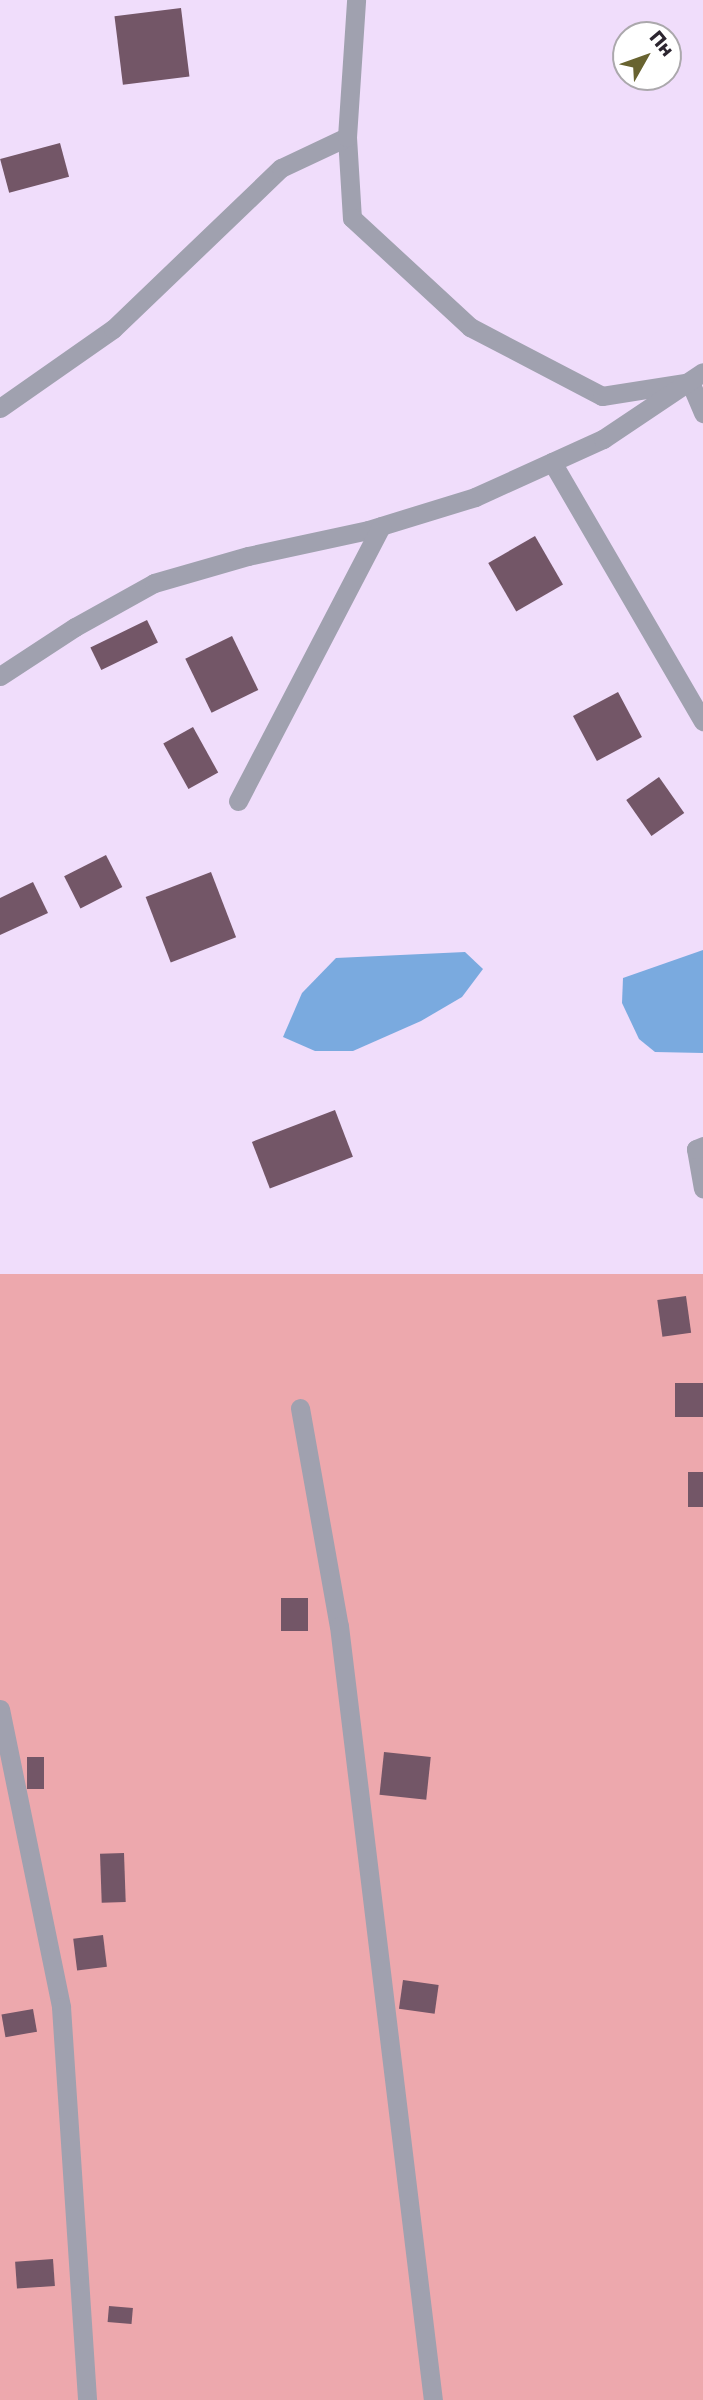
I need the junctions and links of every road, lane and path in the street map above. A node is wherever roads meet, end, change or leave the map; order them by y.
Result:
1 (356, 0) edge
2 (348, 137) junction
3 (697, 377) edge
4 (0, 408) edge
5 (703, 412) edge
6 (552, 462) junction
7 (381, 526) junction
8 (0, 676) edge
9 (703, 722) edge
10 (238, 801) dead end
11 (699, 1147) edge
12 (703, 1188) edge
13 (300, 1408) dead end
14 (0, 1709) edge
15 (87, 2400) edge
16 (433, 2400) edge

1 - 2 street
2 - 3 street
2 - 4 street
3 - 5 street
3 - 6 street
6 - 7 street
6 - 9 street
7 - 8 street
7 - 10 street
11 - 12 street
13 - 16 street
14 - 15 street

